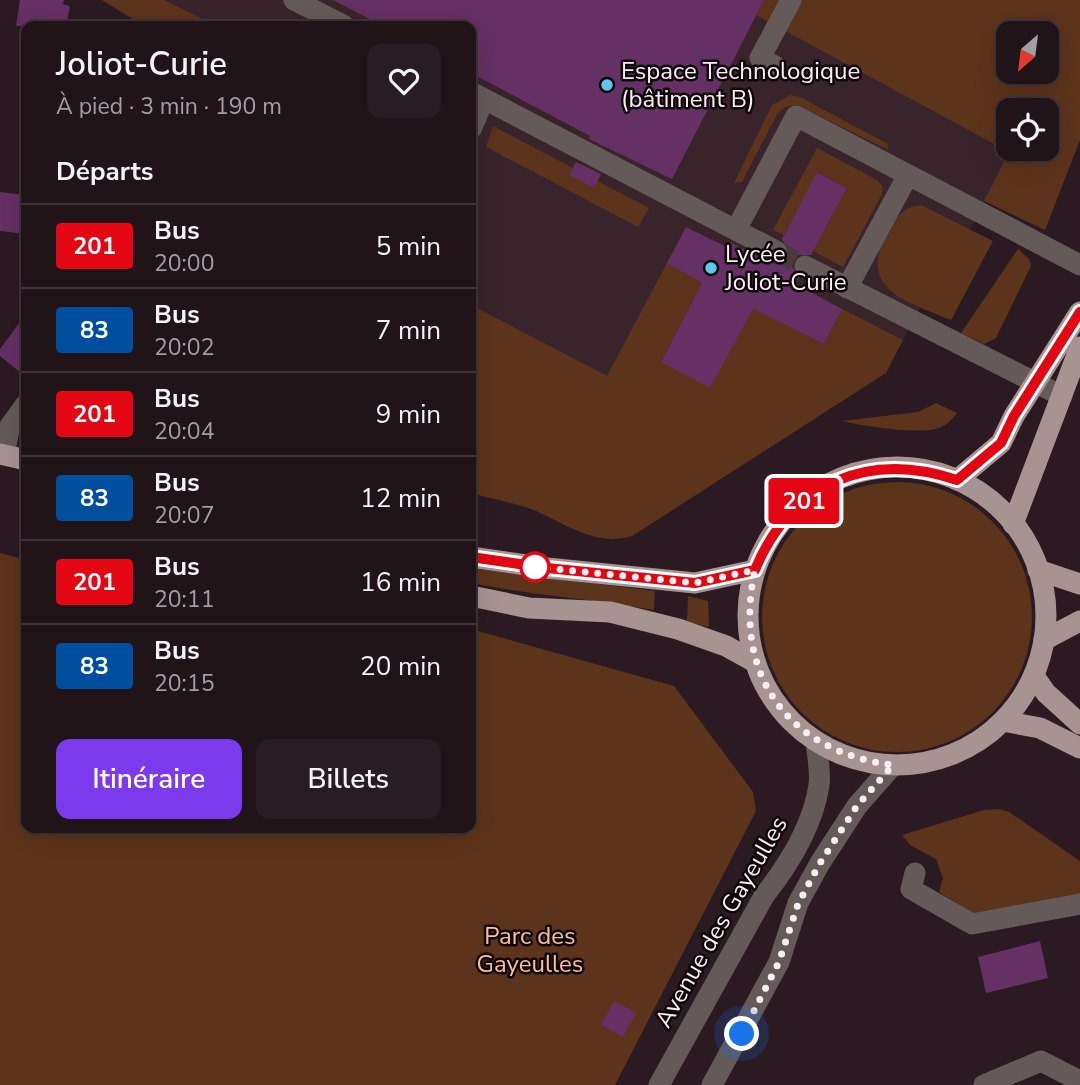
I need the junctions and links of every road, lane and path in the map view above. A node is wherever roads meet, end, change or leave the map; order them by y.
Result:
1 (294, 0) edge
2 (791, 0) edge
3 (335, 21) edge
4 (775, 65) dead end
5 (478, 95) edge
6 (908, 175) junction
7 (736, 230) junction
8 (776, 251) tunnel mouth
9 (1080, 265) edge
10 (805, 266) tunnel mouth
11 (847, 288) junction
12 (1080, 312) edge
13 (1080, 347) edge
14 (1036, 383) junction
15 (1062, 396) junction
16 (21, 411) edge
17 (2, 454) edge
18 (21, 459) edge
19 (957, 480) junction
20 (1013, 524) junction
21 (476, 558) edge
22 (755, 570) junction
23 (1038, 570) junction
24 (1080, 584) edge
25 (476, 597) edge
26 (1080, 621) edge
27 (1044, 640) junction
28 (755, 662) junction
29 (1034, 676) junction
30 (1003, 722) junction
31 (1080, 724) edge
32 (816, 741) junction
33 (1080, 748) edge
34 (893, 765) junction
35 (915, 873) dead end
36 (1080, 904) edge
37 (663, 1076) edge
38 (1080, 1081) edge
39 (651, 1085) edge
40 (712, 1085) edge
41 (985, 1085) edge

1 - 3 street
2 - 4 street
5 - 7 street
6 - 7 street
6 - 9 street
6 - 11 street
7 - 8 street
10 - 11 street
11 - 14 street
12 - 14 main road
13 - 15 main road
14 - 15 street
14 - 19 main road
15 - 20 main road
16 - 17 street
17 - 18 main road
19 - 20 main road
19 - 22 main road
20 - 23 main road
21 - 22 main road
22 - 28 main road
23 - 24 main road
23 - 27 main road
25 - 28 main road
26 - 27 main road
27 - 29 main road
28 - 32 main road
29 - 30 main road
29 - 31 main road
30 - 33 main road
30 - 34 main road
32 - 34 main road
32 - 37 street, Avenue des Gayeulles
34 - 40 street
35 - 36 street
37 - 39 street, Avenue des Gayeulles
38 - 41 street

